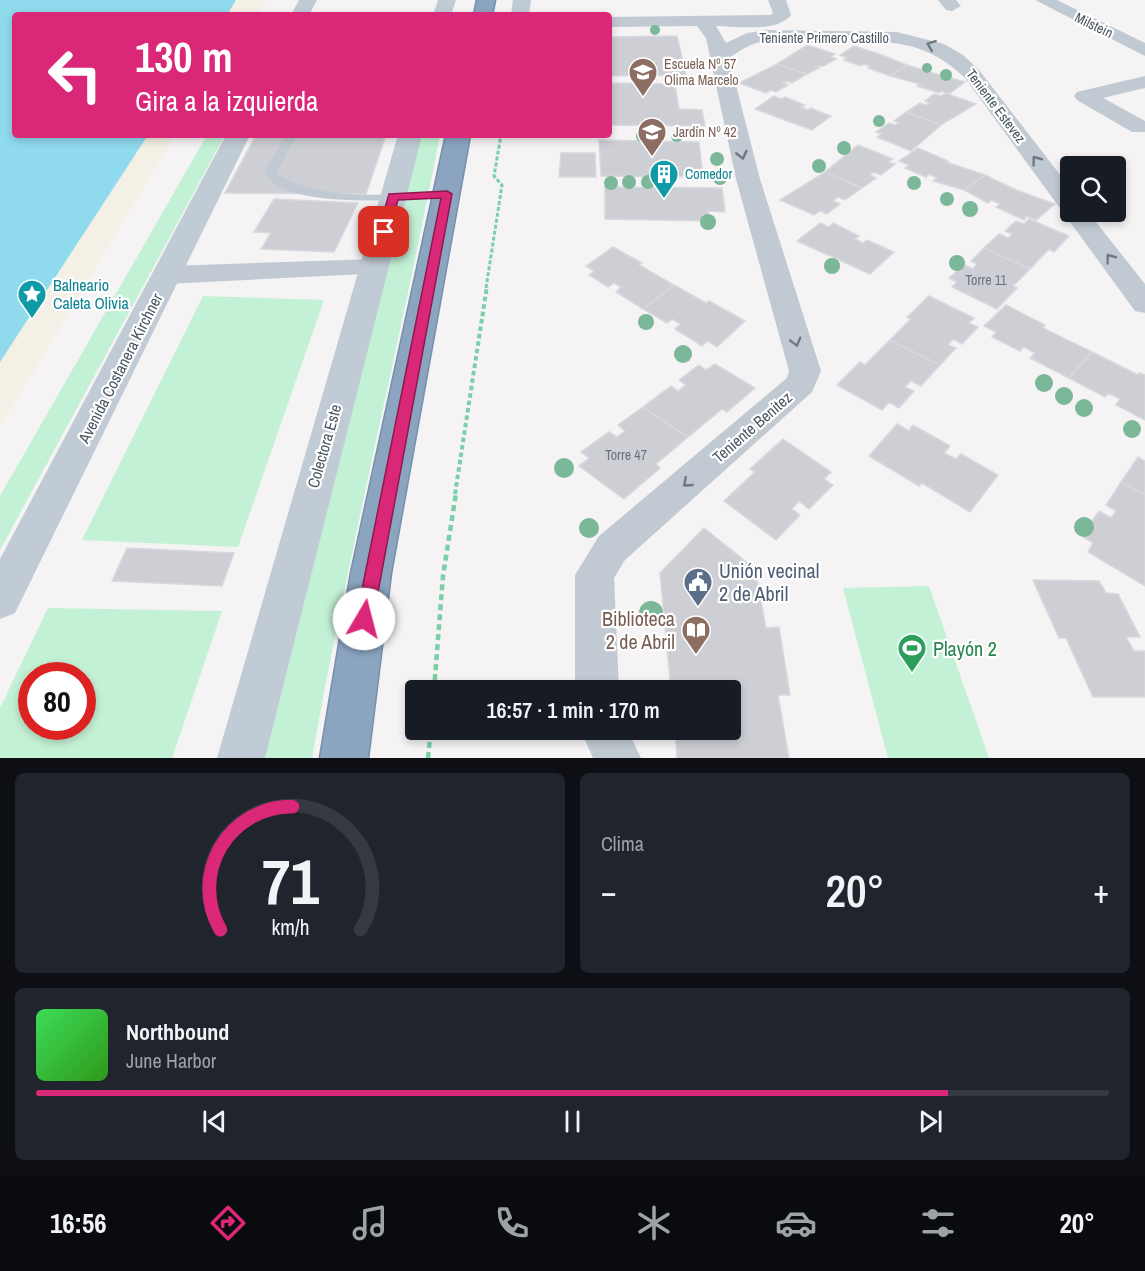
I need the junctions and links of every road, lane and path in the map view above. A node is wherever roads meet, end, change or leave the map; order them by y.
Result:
1 (1044, 0) edge
2 (780, 7) edge
3 (612, 22) edge
4 (899, 37) joint
5 (712, 38) junction
6 (1145, 50) edge
7 (1142, 85) edge
8 (1140, 127) dead end
9 (236, 138) edge
10 (290, 138) edge
11 (409, 138) edge
12 (457, 138) edge
13 (500, 138) edge
14 (1060, 191) edge
15 (447, 194) junction
16 (393, 197) junction
17 (1083, 222) edge
18 (374, 267) junction
19 (168, 275) junction
20 (1145, 304) edge
21 (0, 600) edge
22 (435, 680) edge
23 (597, 680) edge
24 (430, 740) edge
25 (608, 740) edge
26 (241, 758) edge
27 (344, 758) edge
28 (428, 758) edge
29 (618, 758) edge

1 - 6 street, Milstein
2 - 5 street, Teniente Primero Castillo
3 - 5 street, Teniente Primero Castillo
4 - 5 street, Teniente Primero Castillo
14 -> 4 street, Teniente Estevez
5 -> 23 street, Teniente Benitez
7 - 8 street
9 - 19 street, Avenida Costanera Kirchner
10 - 16 lane
11 - 16 street, Colectora Este
12 - 15 highway
13 - 22 path
15 - 16 lane
15 - 27 highway
16 - 18 street, Colectora Este
20 -> 17 street
18 - 19 street
18 - 26 street, Colectora Este
19 - 21 street, Avenida Costanera Kirchner
24 - 28 path
25 - 29 street

